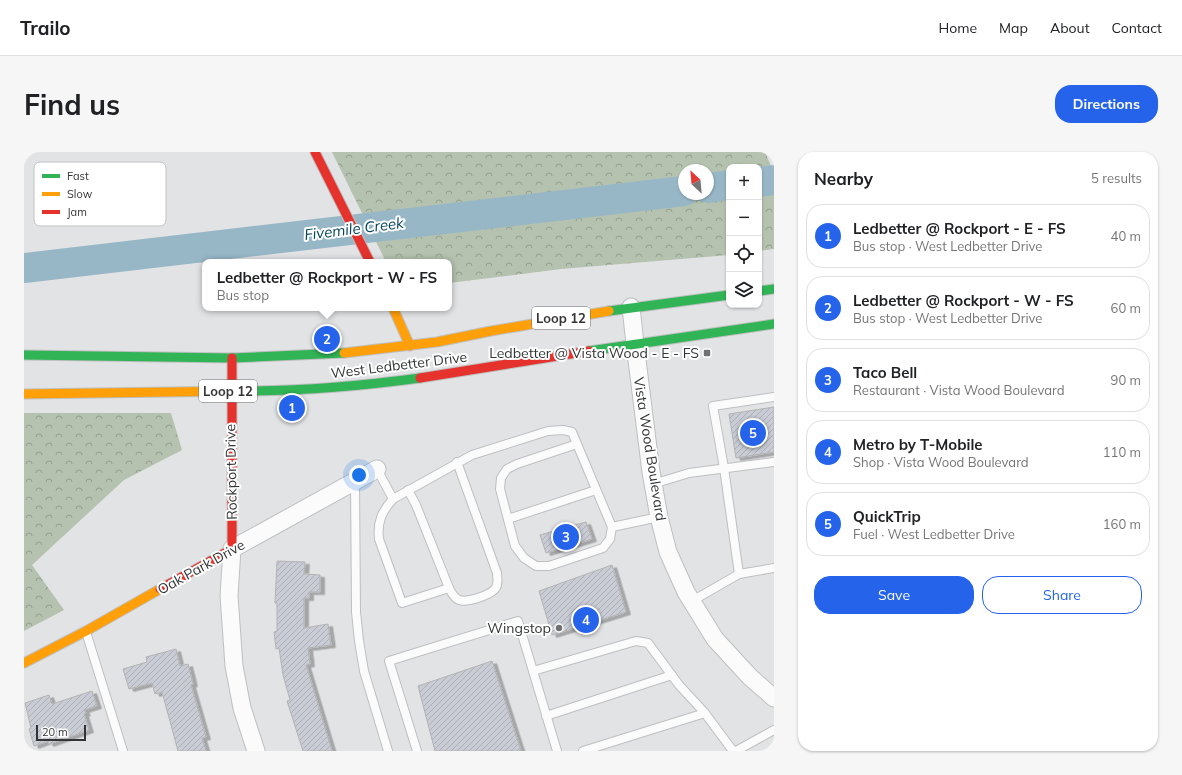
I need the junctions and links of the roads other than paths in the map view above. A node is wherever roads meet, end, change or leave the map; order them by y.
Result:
1 (315, 152) edge
2 (368, 259) edge
3 (774, 289) edge
4 (762, 291) edge
5 (726, 295) edge
6 (631, 307) junction
7 (395, 312) edge
8 (774, 324) edge
9 (635, 344) junction
10 (410, 346) junction
11 (24, 355) edge
12 (232, 358) junction
13 (231, 391) junction
14 (24, 394) edge
15 (774, 397) edge
16 (577, 444) junction
17 (458, 462) junction
18 (774, 462) edge
19 (724, 468) junction
20 (377, 469) joint
21 (355, 481) junction
22 (653, 484) junction
23 (408, 490) junction
24 (596, 490) junction
25 (393, 499) junction
26 (659, 516) junction
27 (508, 519) junction
28 (612, 527) junction
29 (232, 549) junction
30 (774, 568) edge
31 (739, 574) junction
32 (449, 588) junction
33 (692, 601) junction
34 (86, 631) junction
35 (24, 663) edge
36 (533, 671) junction
37 (672, 675) junction
38 (774, 698) edge
39 (705, 713) junction
40 (546, 716) junction
41 (774, 730) edge
42 (123, 751) edge
43 (256, 751) edge
44 (388, 751) edge
45 (417, 751) edge
46 (557, 751) edge
47 (583, 751) edge
48 (734, 751) edge

1 - 2 main road
3 - 4 main road
5 - 6 main road, West Ledbetter Drive / Loop 12
6 - 9 street, Vista Wood Boulevard
6 - 10 main road, West Ledbetter Drive / Loop 12
7 - 10 main road
8 - 9 main road, West Ledbetter Drive / Loop 12
9 - 13 main road, West Ledbetter Drive / Loop 12
9 - 22 street, Vista Wood Boulevard
10 - 12 main road, West Ledbetter Drive / Loop 12
11 - 12 main road, West Ledbetter Drive / Loop 12
12 - 13 main road, Rockport Drive
13 - 14 main road, West Ledbetter Drive / Loop 12
13 - 29 main road, Rockport Drive
15 - 19 lane
16 - 17 lane
16 - 24 lane
16 - 27 lane
17 - 23 lane
17 - 32 lane
18 - 19 lane
19 - 22 lane
19 - 31 lane
20 - 21 street, Oak Park Drive
20 - 25 lane
21 - 29 street, Oak Park Drive
21 - 44 lane
22 - 26 street, Vista Wood Boulevard
23 - 25 lane
23 - 32 lane
24 - 27 lane
24 - 28 lane
25 - 32 lane
26 - 28 lane
26 - 33 street, Vista Wood Boulevard
27 - 28 lane
29 - 34 main road, Oak Park Drive
29 - 43 street, Rockport Drive
30 - 31 lane
31 - 33 lane
33 - 38 street, Vista Wood Boulevard
34 - 35 main road, Oak Park Drive
34 - 42 lane
36 - 37 lane
36 - 40 lane
36 - 45 lane
37 - 39 lane
37 - 40 lane
39 - 47 lane
39 - 48 lane
40 - 46 lane
41 - 48 lane

